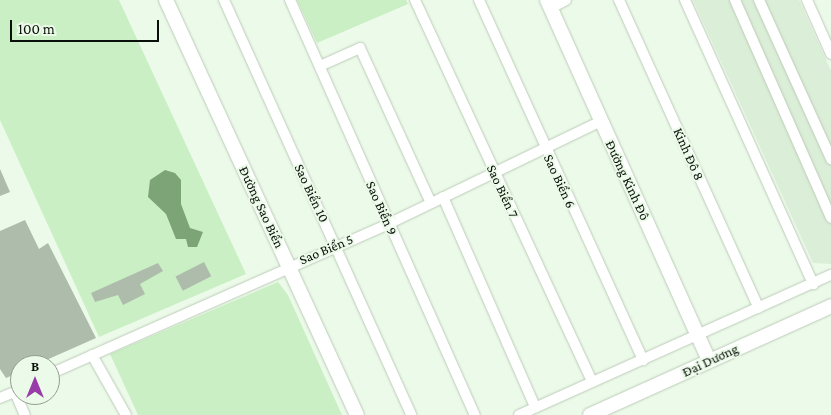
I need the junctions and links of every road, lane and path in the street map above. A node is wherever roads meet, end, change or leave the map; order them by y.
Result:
1 (166, 0) edge
2 (224, 0) edge
3 (290, 0) edge
4 (415, 0) edge
5 (479, 0) edge
6 (566, 0) edge
7 (619, 0) edge
8 (685, 0) edge
9 (735, 0) edge
10 (759, 0) edge
11 (807, 0) edge
12 (549, 4) edge
13 (831, 54) edge
14 (320, 66) junction
15 (601, 121) junction
16 (545, 148) junction
17 (831, 159) edge
18 (495, 174) junction
19 (443, 197) junction
20 (431, 203) junction
21 (831, 218) edge
22 (388, 224) junction
23 (336, 244) junction
24 (288, 265) junction
25 (831, 275) edge
26 (813, 284) junction
27 (831, 306) edge
28 (759, 308) junction
29 (697, 335) junction
30 (92, 355) junction
31 (643, 360) junction
32 (709, 360) junction
33 (60, 369) edge
34 (592, 382) junction
35 (535, 407) junction
36 (126, 415) edge
37 (357, 415) edge
38 (411, 415) edge
39 (475, 415) edge
40 (519, 415) edge
41 (590, 415) edge

1 - 24 street, Đường Sao Biển
2 - 23 street, Sao Biển 10
3 - 14 street, Sao Biển 9
4 - 18 street, Sao Biển 7
5 - 16 street, Sao Biển 6
6 - 12 street
7 - 28 street, Kinh Đô 8
8 - 26 street
9 - 21 street
10 - 17 street
11 - 13 street
12 - 15 street, Đường Kinh Đô
14 - 20 street
14 - 22 street, Sao Biển 9
15 - 16 street, Sao Biển 5
15 - 29 street, Đường Kinh Đô
16 - 18 street, Sao Biển 5
16 - 31 street, Sao Biển 6
18 - 19 street, Sao Biển 5
18 - 34 street, Sao Biển 7
19 - 20 street, Sao Biển 5
19 - 35 street
20 - 22 street, Sao Biển 5
22 - 23 street, Sao Biển 5
22 - 39 street, Sao Biển 9
23 - 24 street, Sao Biển 5
23 - 38 street, Sao Biển 10
24 - 30 street, Sao Biển 5
24 - 37 street, Đường Sao Biển
25 - 26 street
26 - 28 street
27 - 32 street, Đại Dương
28 - 29 street
29 - 31 street
29 - 32 street, Đường Kinh Đô
30 - 33 street, Sao Biển 5
30 - 36 street
31 - 34 street
32 - 41 street, Đại Dương
34 - 35 street
35 - 40 street

